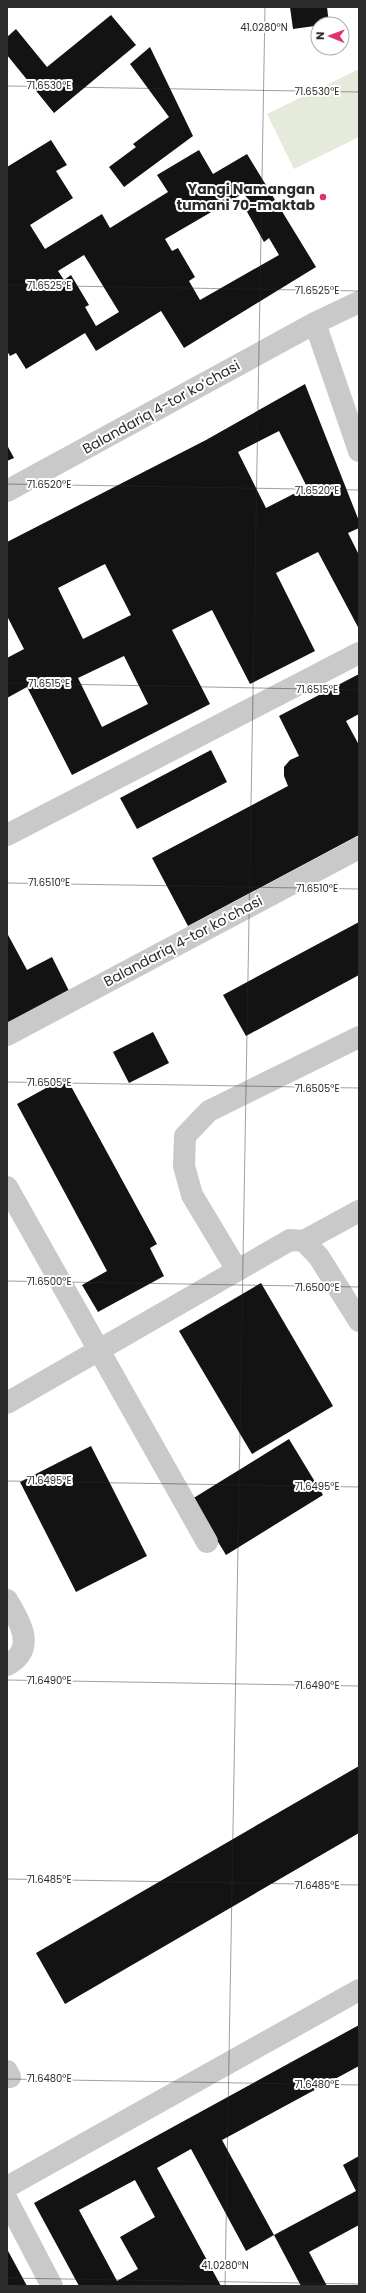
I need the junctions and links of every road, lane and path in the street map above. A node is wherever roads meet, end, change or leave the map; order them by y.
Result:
1 (359, 302) edge
2 (315, 323) junction
3 (359, 451) edge
4 (7, 491) edge
5 (359, 653) edge
6 (7, 835) edge
7 (359, 848) edge
8 (7, 1035) edge
9 (359, 1037) edge
10 (7, 1187) edge
11 (359, 1211) edge
12 (304, 1241) junction
13 (237, 1270) junction
14 (359, 1322) edge
15 (99, 1350) junction
16 (7, 1403) edge
17 (207, 1542) dead end
18 (7, 1600) edge
19 (7, 1665) edge
20 (359, 1990) edge
21 (7, 2187) edge
22 (7, 2200) edge
23 (52, 2286) edge

1 - 2 street, Balandariq 4-tor koʻchasi
2 - 3 street
2 - 4 street, Balandariq 4-tor koʻchasi
5 - 6 street
7 - 8 street, Balandariq 4-tor koʻchasi
9 - 13 street
10 - 15 street
11 - 12 street
12 - 13 street
12 - 14 street
13 - 15 street
15 - 16 street
15 - 17 street
18 - 19 street
20 - 21 street
22 - 23 street

